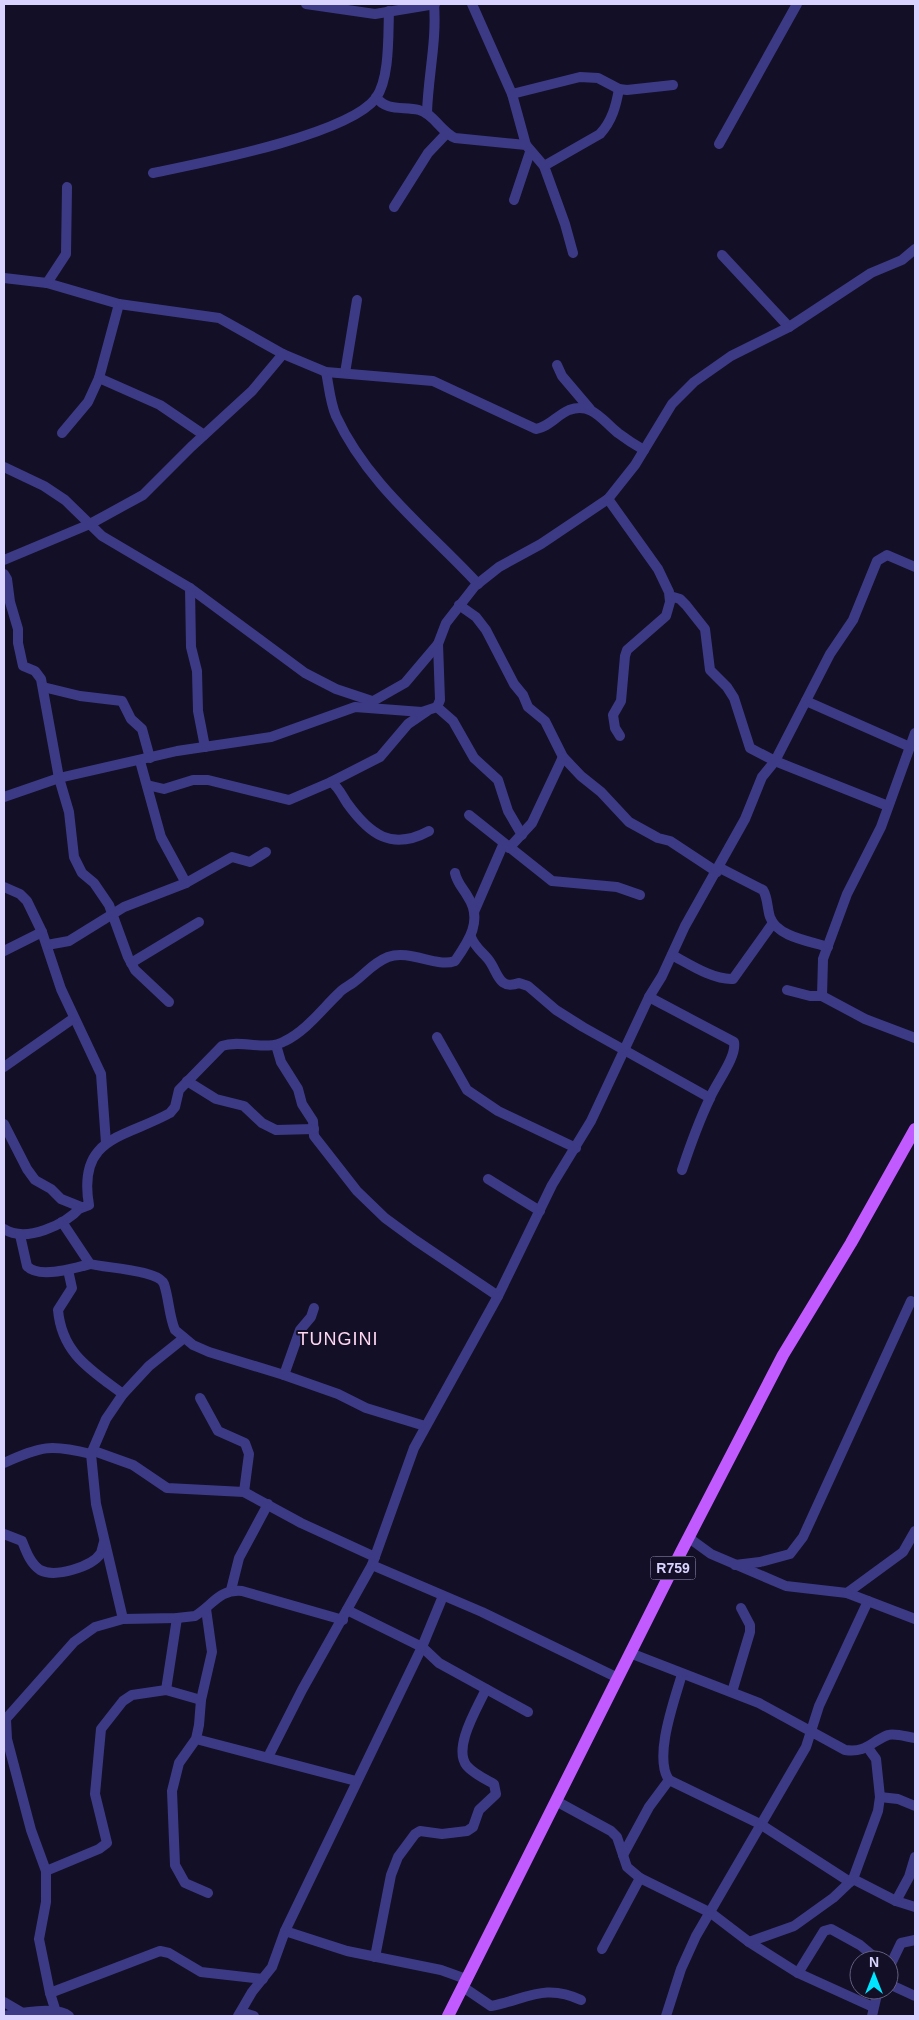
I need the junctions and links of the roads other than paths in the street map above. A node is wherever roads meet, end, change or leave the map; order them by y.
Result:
1 (306, 4) edge
2 (435, 4) edge
3 (472, 4) edge
4 (797, 4) edge
5 (410, 6) edge
6 (388, 12) junction
7 (673, 85) dead end
8 (620, 89) junction
9 (512, 94) junction
10 (376, 97) junction
11 (427, 113) junction
12 (446, 134) junction
13 (719, 144) dead end
14 (528, 148) junction
15 (544, 166) junction
16 (153, 173) dead end
17 (66, 187) dead end
18 (514, 200) dead end
19 (394, 207) dead end
20 (915, 249) edge
21 (573, 253) dead end
22 (722, 256) dead end
23 (4, 278) edge
24 (47, 283) junction
25 (358, 300) dead end
26 (119, 304) junction
27 (789, 327) junction
28 (283, 354) junction
29 (557, 364) dead end
30 (326, 372) junction
31 (345, 373) junction
32 (98, 378) junction
33 (590, 409) junction
34 (62, 433) dead end
35 (204, 435) junction
36 (644, 450) junction
37 (4, 467) edge
38 (608, 499) junction
39 (90, 524) junction
40 (4, 560) edge
41 (915, 567) edge
42 (4, 574) edge
43 (478, 584) junction
44 (190, 588) junction
45 (670, 596) junction
46 (459, 605) junction
47 (438, 644) junction
48 (43, 687) junction
49 (806, 701) junction
50 (368, 704) junction
51 (437, 707) junction
52 (427, 711) junction
53 (915, 733) edge
54 (620, 736) dead end
55 (205, 747) junction
56 (910, 747) junction
57 (563, 757) junction
58 (150, 758) junction
59 (140, 761) junction
60 (774, 761) junction
61 (59, 778) junction
62 (331, 782) junction
63 (147, 786) junction
64 (4, 798) edge
65 (888, 806) junction
66 (469, 815) dead end
67 (429, 831) dead end
68 (522, 835) junction
69 (506, 846) junction
70 (266, 852) dead end
71 (718, 870) junction
72 (455, 873) dead end
73 (186, 883) junction
74 (4, 887) edge
75 (640, 895) dead end
76 (474, 912) junction
77 (113, 914) junction
78 (199, 922) dead end
79 (773, 923) junction
80 (42, 932) junction
81 (471, 937) junction
82 (47, 945) junction
83 (828, 947) junction
84 (4, 951) edge
85 (672, 955) junction
86 (132, 963) junction
87 (787, 990) dead end
88 (822, 996) junction
89 (648, 997) junction
90 (169, 1002) dead end
91 (74, 1018) junction
92 (437, 1037) dead end
93 (915, 1038) edge
94 (276, 1045) junction
95 (624, 1049) junction
96 (4, 1067) edge
97 (188, 1081) junction
98 (710, 1098) junction
99 (4, 1124) edge
100 (314, 1129) junction
101 (915, 1129) edge
102 (106, 1143) junction
103 (576, 1148) junction
104 (682, 1170) dead end
105 (488, 1179) dead end
106 (86, 1184) junction
107 (76, 1205) junction
108 (540, 1211) junction
109 (62, 1222) junction
110 (4, 1229) edge
111 (20, 1235) junction
112 (90, 1264) junction
113 (68, 1270) junction
114 (498, 1296) junction
115 (910, 1301) dead end
116 (314, 1308) dead end
117 (184, 1338) junction
118 (284, 1375) junction
119 (124, 1394) junction
120 (200, 1398) dead end
121 (425, 1426) junction
122 (92, 1452) junction
123 (4, 1464) edge
124 (244, 1492) junction
125 (268, 1504) junction
126 (915, 1531) edge
127 (4, 1534) edge
128 (689, 1538) junction
129 (104, 1541) junction
130 (374, 1561) junction
131 (735, 1565) junction
132 (231, 1590) junction
133 (848, 1593) junction
134 (443, 1596) junction
135 (868, 1602) junction
136 (741, 1608) dead end
137 (206, 1609) junction
138 (345, 1615) junction
139 (177, 1618) junction
140 (123, 1619) junction
141 (915, 1619) edge
142 (422, 1647) junction
143 (630, 1652) junction
144 (682, 1674) junction
145 (618, 1678) junction
146 (486, 1689) junction
147 (166, 1690) junction
148 (732, 1692) junction
149 (201, 1700) junction
150 (528, 1712) dead end
151 (5, 1720) edge
152 (811, 1732) junction
153 (196, 1738) junction
154 (915, 1738) edge
155 (868, 1748) junction
156 (268, 1758) junction
157 (669, 1780) junction
158 (356, 1781) junction
159 (880, 1797) junction
160 (556, 1801) junction
161 (915, 1804) edge
162 (760, 1824) junction
163 (623, 1855) junction
164 (915, 1857) edge
165 (46, 1872) junction
166 (640, 1878) junction
167 (851, 1881) junction
168 (208, 1893) dead end
169 (896, 1902) junction
170 (915, 1907) edge
171 (711, 1913) junction
172 (285, 1931) junction
173 (915, 1940) edge
174 (749, 1942) junction
175 (602, 1948) dead end
176 (866, 1950) edge
177 (898, 1950) edge
178 (375, 1957) junction
179 (798, 1973) junction
180 (263, 1979) junction
181 (464, 1983) junction
182 (899, 1989) edge
183 (50, 1993) junction
184 (915, 1996) edge
185 (582, 2000) dead end
186 (4, 2002) edge
187 (21, 2012) junction
188 (56, 2012) junction
189 (872, 2012) edge
190 (240, 2014) edge
191 (4, 2016) edge
192 (69, 2016) edge
193 (254, 2016) edge
194 (448, 2016) edge
195 (666, 2016) edge

1 - 6 street
2 - 5 street
2 - 11 street
3 - 9 street
4 - 13 street
5 - 6 street
6 - 10 street
7 - 8 street
8 - 9 street
8 - 15 street
9 - 14 street
10 - 11 street
10 - 16 street
11 - 12 street
12 - 14 street
12 - 19 street
14 - 15 street
14 - 18 street
15 - 21 street
17 - 24 street
20 - 27 street
22 - 27 street
23 - 24 street
24 - 26 street
25 - 31 street
26 - 28 street
26 - 32 street
27 - 36 street
28 - 30 street
28 - 35 street
29 - 33 street
30 - 31 street
30 - 43 street
31 - 33 street
32 - 34 street
32 - 35 street
33 - 36 street
35 - 39 street
36 - 38 street
37 - 39 street
38 - 43 street
38 - 45 street
39 - 40 street
39 - 44 street
41 - 49 street
42 - 48 street
43 - 46 street
44 - 50 street
44 - 55 street
45 - 54 street
45 - 60 street
46 - 47 street
46 - 57 street
47 - 50 street
47 - 51 street
48 - 58 street
48 - 61 street
49 - 56 street
49 - 60 street
50 - 52 street
50 - 55 street
51 - 52 street
51 - 68 street
52 - 62 street
53 - 56 street
55 - 58 street
56 - 65 street
57 - 68 street
57 - 71 street
58 - 59 street
59 - 61 street
59 - 63 street
60 - 65 street
60 - 71 street
61 - 64 street
61 - 77 street
62 - 63 street
62 - 67 street
63 - 73 street
65 - 83 street
66 - 69 street
68 - 69 street
69 - 75 street
69 - 76 street
70 - 73 street
71 - 79 street
71 - 85 street
72 - 76 street
73 - 77 street
74 - 80 street
76 - 81 street
77 - 82 street
77 - 86 street
78 - 86 street
79 - 83 street
79 - 85 street
80 - 82 street
80 - 84 street
81 - 94 street
81 - 95 street
82 - 91 street
83 - 88 street
85 - 89 street
86 - 90 street
87 - 88 street
88 - 93 street
89 - 95 street
89 - 98 street
91 - 96 street
91 - 102 street
92 - 103 street
94 - 97 street
94 - 100 street
95 - 98 street
95 - 103 street
97 - 100 street
97 - 102 street
98 - 104 street
99 - 107 street
100 - 114 street
101 - 128 main road, R759
102 - 106 street
103 - 108 street
105 - 108 street
106 - 107 street
106 - 107 street
107 - 109 street
108 - 114 street
109 - 111 street
109 - 112 street
110 - 111 street
111 - 113 street
112 - 113 street
112 - 117 street
113 - 119 street
114 - 121 street
115 - 131 street
116 - 118 street
117 - 118 street
117 - 119 street
118 - 121 street
119 - 122 street
120 - 124 street
121 - 130 street
122 - 123 street
122 - 124 street
122 - 129 street
124 - 125 street
125 - 130 street
125 - 132 street
126 - 133 street
127 - 129 street
128 - 131 street
128 - 143 main road, R759
129 - 140 street
130 - 134 street
130 - 138 street
131 - 133 street
132 - 137 street
132 - 138 street
133 - 135 street
134 - 142 street
134 - 145 street
135 - 141 street
135 - 152 street
136 - 148 street
137 - 139 street
137 - 149 street
138 - 142 street
138 - 156 street
139 - 140 street
139 - 147 street
140 - 151 street
142 - 146 street
142 - 158 street
143 - 144 street
143 - 145 main road, R759
144 - 148 street
144 - 157 street
145 - 160 main road, R759
146 - 150 street
146 - 178 street
147 - 149 street
147 - 165 street
148 - 152 street
149 - 153 street
151 - 165 street
152 - 155 street
152 - 162 street
153 - 156 street
153 - 168 street
154 - 155 street
155 - 159 street
156 - 158 street
157 - 162 street
157 - 163 street
158 - 172 street
159 - 161 street
159 - 167 street
160 - 163 street
160 - 181 main road, R759
162 - 167 street
162 - 171 street
163 - 166 street
164 - 169 street
165 - 183 street
166 - 171 street
166 - 175 street
167 - 169 street
167 - 174 street
169 - 170 street
171 - 174 street
171 - 195 street
172 - 178 street
172 - 180 street
173 - 177 street
174 - 179 street
176 - 179 street
178 - 181 street
179 - 189 street
180 - 183 street
180 - 190 street
181 - 185 street
181 - 194 main road, R759
182 - 184 street
183 - 188 street
186 - 187 street
187 - 188 street
187 - 191 street
188 - 192 street
190 - 193 street

